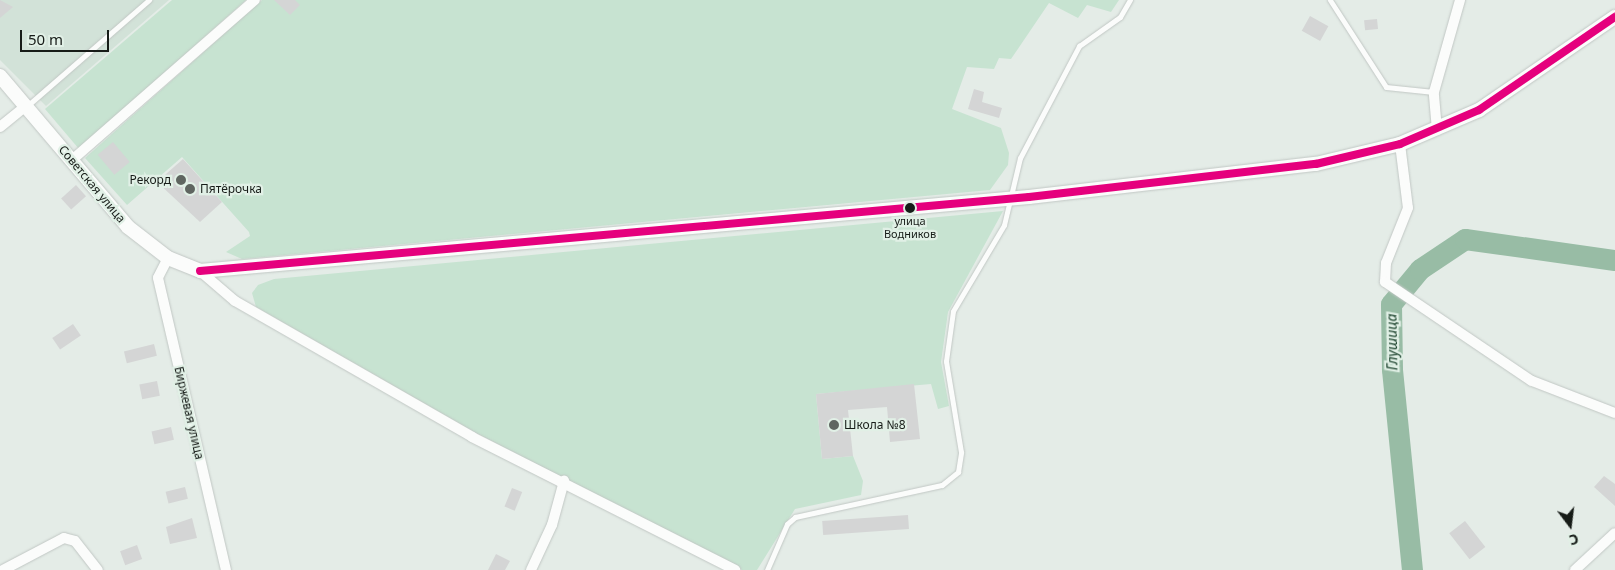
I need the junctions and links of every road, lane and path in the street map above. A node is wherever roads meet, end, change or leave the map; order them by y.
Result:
1 (150, 0) edge
2 (255, 0) edge
3 (1130, 0) edge
4 (1330, 0) edge
5 (1460, 0) edge
6 (1615, 17) edge
7 (0, 76) edge
8 (1434, 92) junction
9 (26, 106) junction
10 (0, 127) edge
11 (1437, 130) junction
12 (1400, 144) junction
13 (72, 160) junction
14 (1012, 199) junction
15 (168, 258) junction
16 (200, 272) junction
17 (1615, 413) edge
18 (564, 481) junction
19 (1615, 533) edge
20 (223, 569) edge
21 (3, 570) edge
22 (98, 570) edge
23 (531, 570) edge
24 (735, 570) edge
25 (767, 570) edge
26 (1575, 570) edge

1 - 9 lane
2 - 13 street
3 - 14 lane
4 - 8 lane
5 - 8 street
6 - 11 main road
7 - 9 main road, Советская улица
8 - 11 street
9 - 10 street
9 - 13 main road, Советская улица
11 - 12 main road
12 - 14 main road
12 - 17 street
13 - 15 main road, Советская улица
14 - 16 main road
14 - 25 lane
15 - 16 main road, Советская улица
15 - 20 street, Биржевая улица
16 - 18 street
18 - 23 street
18 - 24 street
19 - 26 street
21 - 22 street

